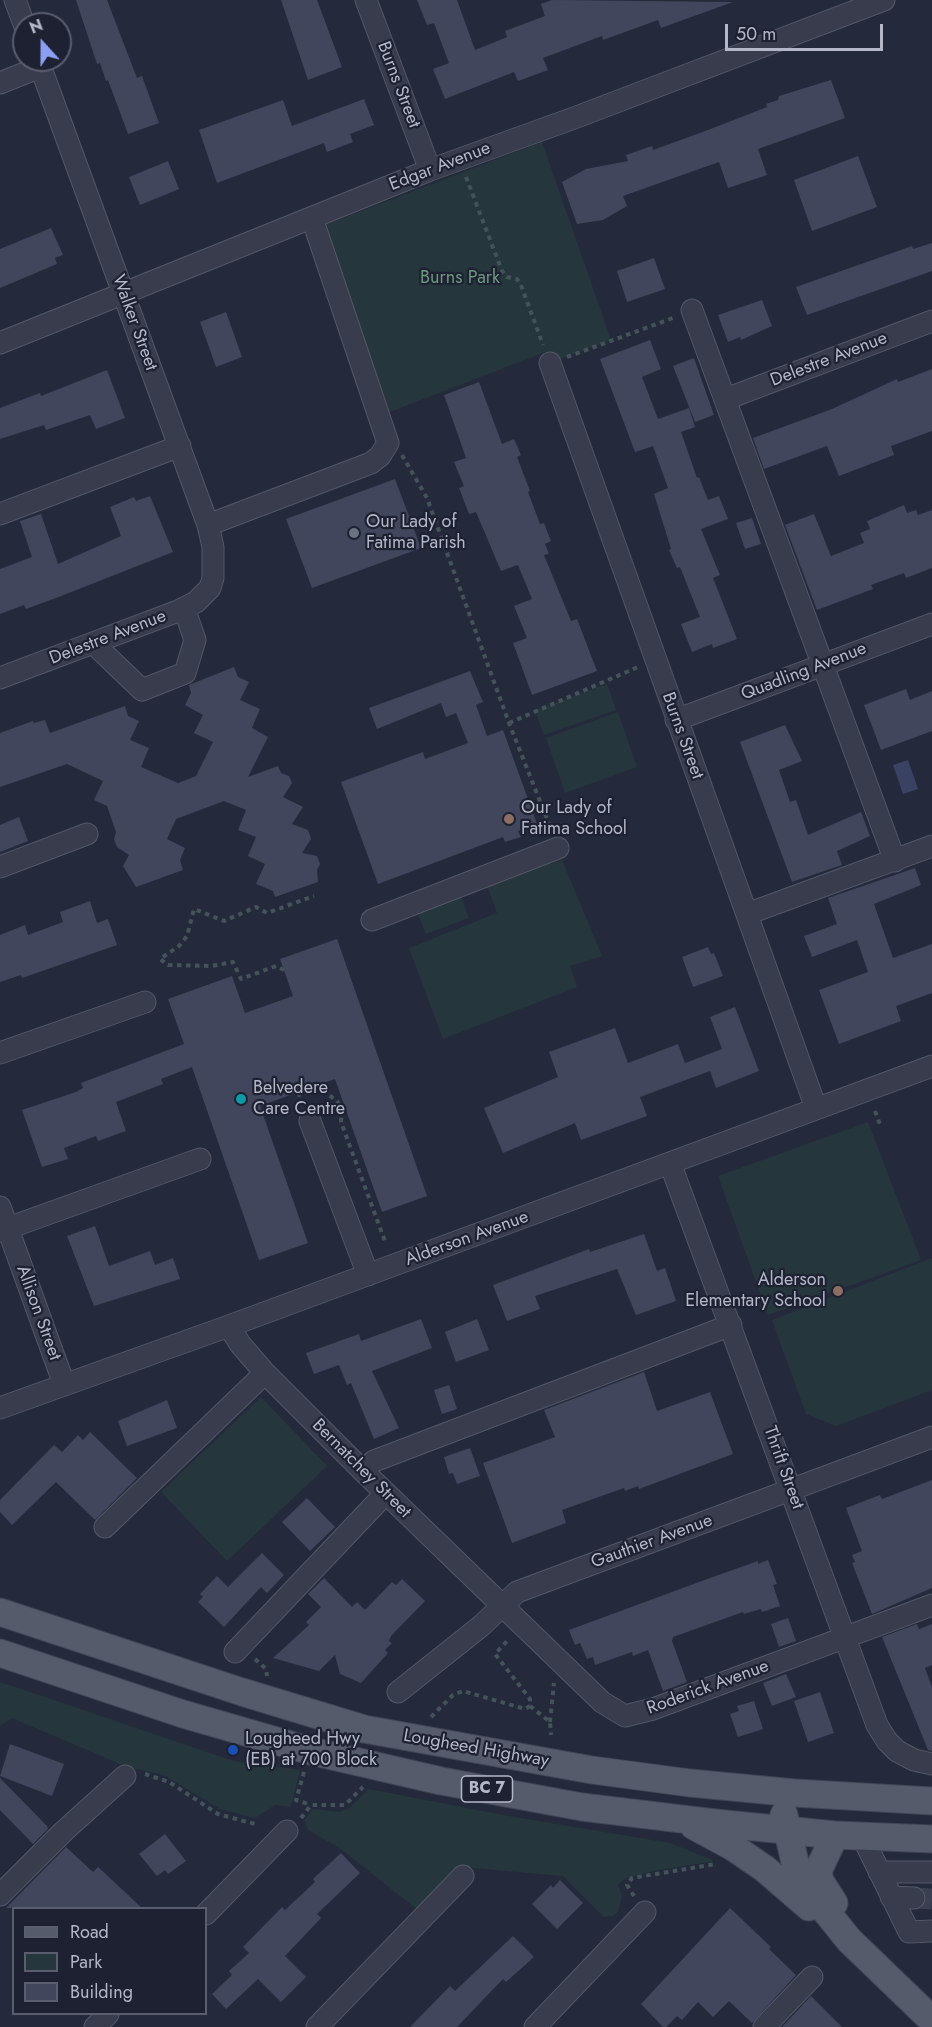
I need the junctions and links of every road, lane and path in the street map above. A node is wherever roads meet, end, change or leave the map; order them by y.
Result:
1 (366, 0) edge
2 (884, 0) edge
3 (21, 72) edge
4 (42, 72) edge
5 (0, 83) edge
6 (459, 159) junction
7 (430, 170) junction
8 (312, 218) junction
9 (125, 294) junction
10 (692, 310) joint
11 (932, 321) edge
12 (0, 343) edge
13 (550, 363) junction
14 (726, 399) junction
15 (388, 443) junction
16 (180, 447) junction
17 (0, 514) edge
18 (208, 525) junction
19 (210, 588) joint
20 (184, 608) junction
21 (932, 624) edge
22 (93, 643) junction
23 (655, 660) junction
24 (823, 664) junction
25 (0, 678) edge
26 (676, 720) junction
27 (509, 723) junction
28 (87, 834) dead end
29 (932, 846) edge
30 (558, 848) joint
31 (895, 861) junction
32 (0, 867) edge
33 (314, 896) dead end
34 (747, 914) junction
35 (372, 920) dead end
36 (284, 970) dead end
37 (145, 1002) dead end
38 (0, 1053) edge
39 (932, 1066) edge
40 (299, 1092) dead end
41 (816, 1108) junction
42 (875, 1111) dead end
43 (310, 1121) dead end
44 (881, 1127) dead end
45 (200, 1159) dead end
46 (670, 1163) junction
47 (0, 1207) edge
48 (4, 1230) edge
49 (386, 1244) dead end
50 (368, 1275) junction
51 (731, 1324) junction
52 (229, 1326) junction
53 (265, 1373) junction
54 (64, 1384) junction
55 (0, 1408) edge
56 (932, 1437) edge
57 (363, 1471) junction
58 (791, 1490) junction
59 (386, 1494) junction
60 (105, 1527) dead end
61 (500, 1605) junction
62 (932, 1605) edge
63 (0, 1612) edge
64 (512, 1637) dead end
65 (846, 1638) junction
66 (238, 1649) joint
67 (0, 1653) edge
68 (269, 1683) dead end
69 (398, 1692) dead end
70 (530, 1706) junction
71 (430, 1718) dead end
72 (551, 1735) dead end
73 (923, 1762) edge
74 (125, 1776) joint
75 (302, 1781) dead end
76 (364, 1785) dead end
77 (753, 1789) junction
78 (932, 1801) edge
79 (311, 1805) junction
80 (682, 1819) junction
81 (255, 1824) dead end
82 (287, 1831) joint
83 (789, 1831) junction
84 (834, 1836) junction
85 (862, 1836) junction
86 (932, 1839) edge
87 (726, 1863) dead end
88 (879, 1872) junction
89 (932, 1872) edge
90 (463, 1876) dead end
91 (640, 1876) dead end
92 (0, 1895) edge
93 (891, 1897) junction
94 (914, 1898) tunnel mouth
95 (645, 1912) dead end
96 (207, 1913) edge
97 (932, 1931) edge
98 (849, 1940) junction
99 (812, 1977) dead end
100 (106, 2015) edge
101 (932, 2020) edge
102 (95, 2027) edge
103 (317, 2027) edge
104 (535, 2027) edge
105 (764, 2027) edge

1 - 7 street, Burns Street
2 - 6 street, Edgar Avenue
3 - 5 street
4 - 9 street, Walker Street
6 - 7 street, Edgar Avenue
6 - 13 path
7 - 8 street, Edgar Avenue
8 - 9 street, Edgar Avenue
8 - 15 street
9 - 12 street, Edgar Avenue
9 - 16 street, Walker Street
10 - 13 path
10 - 14 street
11 - 14 street, Delestre Avenue
13 - 23 street, Burns Street
14 - 24 street
15 - 18 street
15 - 27 path
16 - 17 street
16 - 18 street, Walker Street
18 - 19 street, Walker Street
19 - 20 street, Delestre Avenue
20 - 22 street, Delestre Avenue
20 - 22 street
21 - 24 street, Quadling Avenue
22 - 25 street, Delestre Avenue
23 - 26 street, Burns Street
23 - 27 path
24 - 26 street, Quadling Avenue
24 - 31 street
26 - 34 street, Burns Street
27 - 30 path
28 - 32 street
29 - 31 street
30 - 35 street
31 - 34 street
33 - 36 path
34 - 41 street, Burns Street
37 - 38 street
39 - 41 street, Alderson Avenue
40 - 49 path
41 - 46 street, Alderson Avenue
42 - 44 path
43 - 50 street
45 - 48 street
46 - 50 street, Alderson Avenue
46 - 51 street, Thrift Street
47 - 48 street, Allison Street
48 - 54 street, Allison Street
50 - 52 street, Alderson Avenue
51 - 57 street
51 - 58 street, Thrift Street
52 - 53 street, Bernatchey Street
52 - 54 street, Alderson Avenue
53 - 57 street, Bernatchey Street
53 - 60 street
54 - 55 street, Alderson Avenue
56 - 58 street, Gauthier Avenue
57 - 59 street, Bernatchey Street
58 - 61 street, Gauthier Avenue
58 - 65 street, Thrift Street
59 - 61 street, Bernatchey Street
59 - 66 street
61 - 65 street, Roderick Avenue
61 - 69 street, Gauthier Avenue
62 - 65 street
63 - 77 main road, Lougheed Highway / BC 7
64 - 70 path
65 - 73 street, Thrift Street
66 - 68 path
67 - 80 main road, Lougheed Highway / BC 7
70 - 71 path
70 - 72 path
74 - 81 path
74 - 92 street
75 - 79 path
76 - 79 path
77 - 78 main road, Lougheed Highway / BC 7
77 - 83 main road
79 - 82 path
80 - 83 main road, Lougheed Highway / BC 7
80 - 98 main road
82 - 96 street
83 - 84 main road, Lougheed Highway / BC 7
83 - 98 main road
84 - 85 main road, Lougheed Highway / BC 7
84 - 98 main road
85 - 86 main road, Lougheed Highway / BC 7
85 - 88 street
87 - 91 path
88 - 89 street
88 - 93 street
90 - 103 street
93 - 94 street
93 - 97 street
95 - 104 street
98 - 101 main road
99 - 105 street
100 - 102 street

